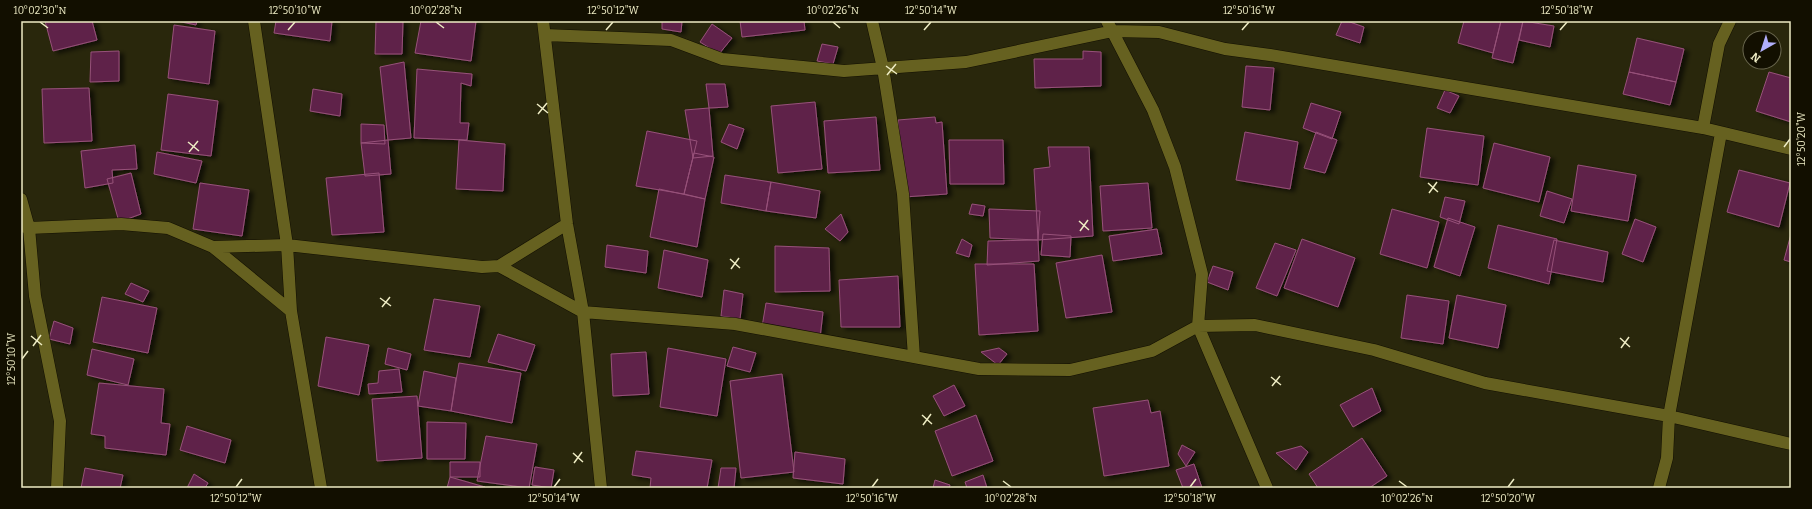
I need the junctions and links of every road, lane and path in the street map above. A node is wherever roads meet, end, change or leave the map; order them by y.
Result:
1 (254, 21) edge
2 (543, 21) edge
3 (872, 21) edge
4 (1730, 21) edge
5 (1112, 24) edge
6 (545, 35) junction
7 (883, 68) junction
8 (1703, 128) junction
9 (1721, 133) junction
10 (1791, 149) edge
11 (21, 199) edge
12 (567, 224) junction
13 (25, 227) edge
14 (287, 245) junction
15 (213, 247) junction
16 (499, 266) junction
17 (291, 311) junction
18 (583, 312) junction
19 (1198, 326) junction
20 (914, 357) junction
21 (1669, 416) junction
22 (1791, 444) edge
23 (57, 488) edge
24 (321, 488) edge
25 (601, 488) edge
26 (1267, 488) edge
27 (1659, 488) edge

1 - 14 street
2 - 6 street
3 - 7 street
4 - 8 street
5 - 7 street
5 - 8 street
5 - 19 street
6 - 7 street
6 - 12 street
7 - 20 street
8 - 9 street
9 - 10 street
9 - 21 street
11 - 13 street
12 - 16 street
12 - 18 street
13 - 15 street
13 - 23 street
14 - 15 street
14 - 16 street
14 - 17 street
15 - 17 street
16 - 18 street
17 - 24 street
18 - 20 street
18 - 25 street
19 - 20 street
19 - 21 street
19 - 26 street
21 - 22 street
21 - 27 street

